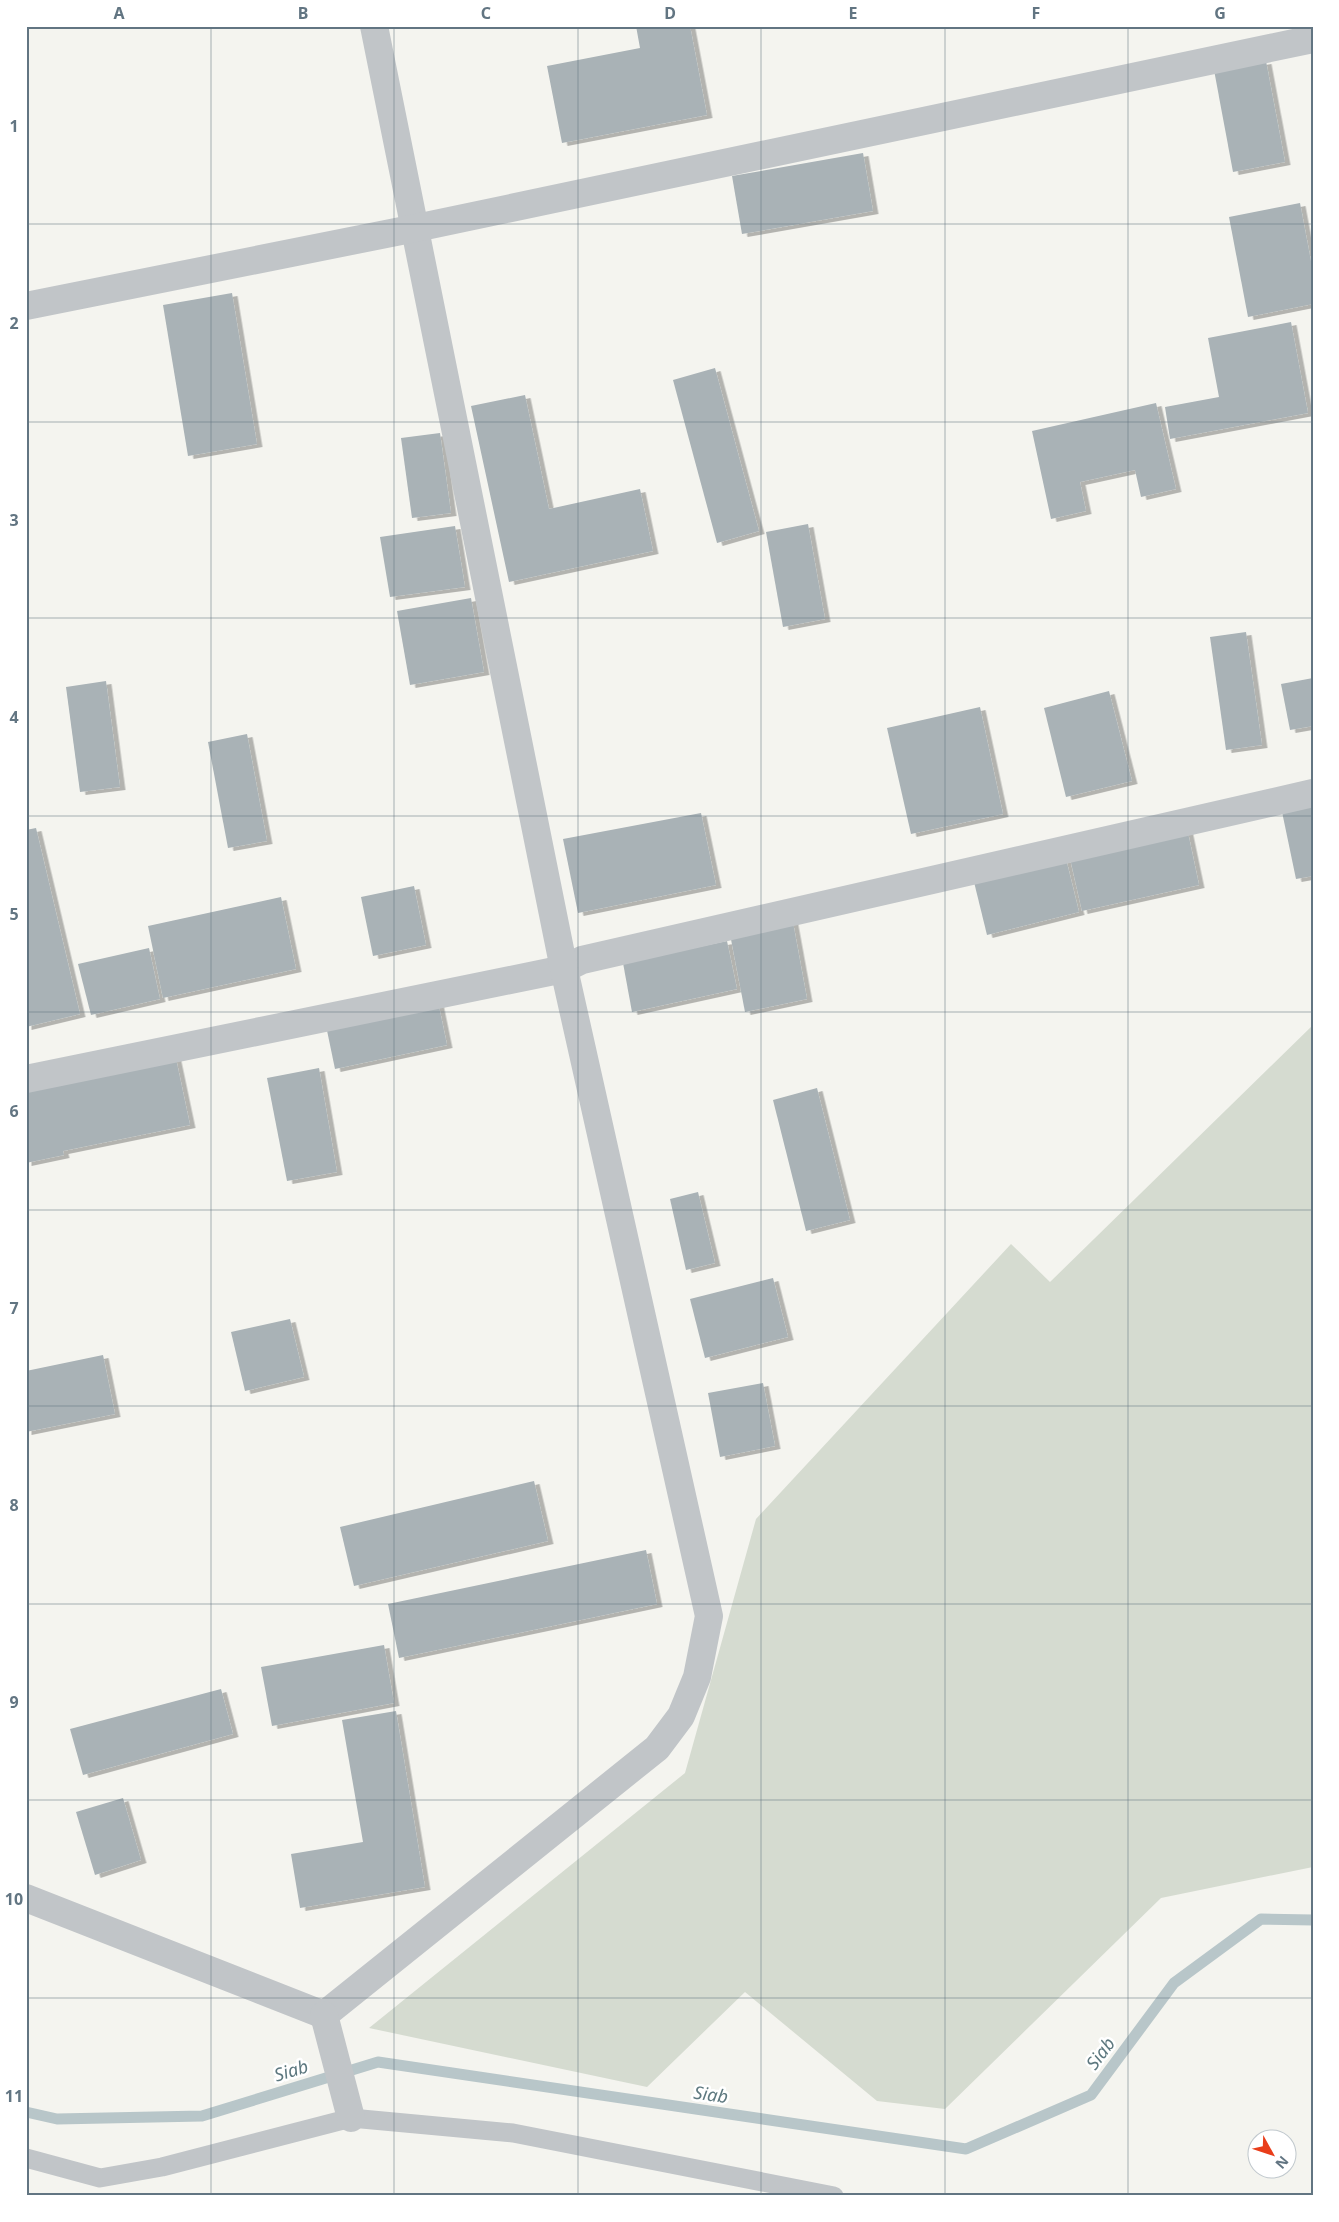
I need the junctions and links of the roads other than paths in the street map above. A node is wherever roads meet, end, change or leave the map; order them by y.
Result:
1 (374, 26) edge
2 (1313, 39) edge
3 (416, 228) junction
4 (26, 306) edge
5 (1313, 793) edge
6 (564, 970) junction
7 (26, 1079) edge
8 (26, 1898) edge
9 (328, 2027) junction
10 (351, 2118) junction
11 (26, 2158) edge
12 (834, 2196) edge

1 - 3 street
2 - 3 street
3 - 4 street
3 - 6 street
5 - 6 street
6 - 7 street
6 - 9 street
8 - 9 street
9 - 10 street
10 - 11 lane
10 - 12 lane

